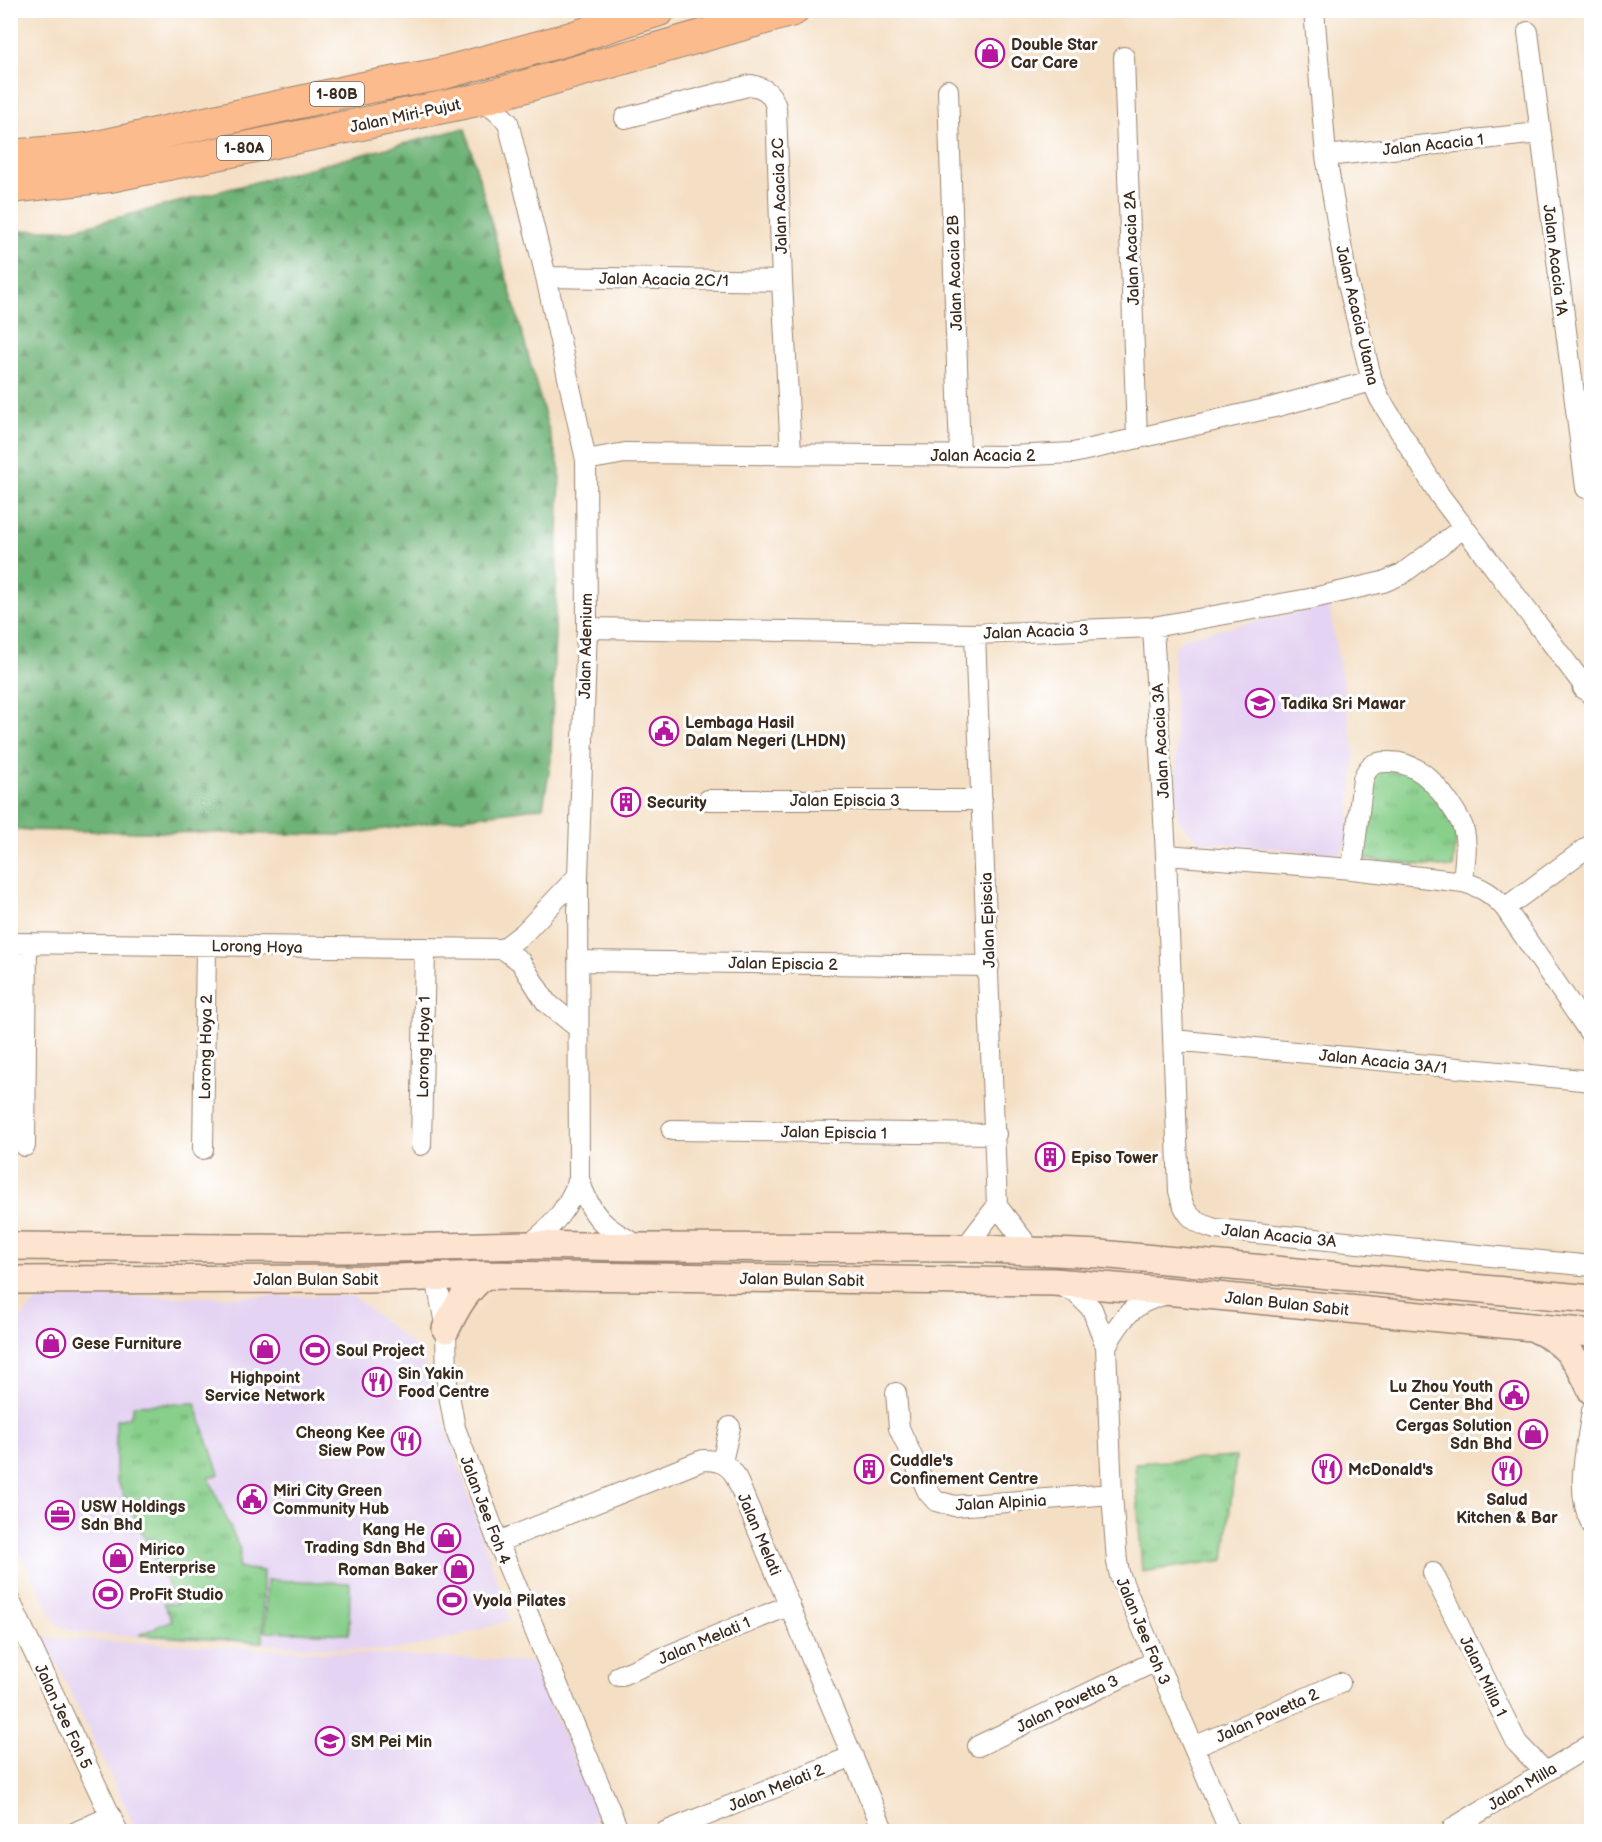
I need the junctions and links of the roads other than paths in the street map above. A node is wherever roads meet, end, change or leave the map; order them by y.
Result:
1 (659, 10) edge
2 (793, 10) edge
3 (1314, 10) edge
4 (1528, 32) dead end
5 (1124, 57) dead end
6 (525, 88) junction
7 (948, 90) dead end
8 (477, 100) junction
9 (625, 118) dead end
10 (508, 122) junction
11 (1539, 133) junction
12 (10, 156) edge
13 (1326, 156) junction
14 (10, 187) edge
15 (546, 277) junction
16 (782, 280) junction
17 (1372, 381) junction
18 (1137, 438) junction
19 (791, 453) junction
20 (960, 456) junction
21 (586, 460) junction
22 (1586, 488) dead end
23 (1463, 528) junction
24 (1153, 627) junction
25 (587, 628) junction
26 (975, 634) junction
27 (1589, 688) edge
28 (708, 800) dead end
29 (982, 800) junction
30 (1592, 844) edge
31 (1166, 855) junction
32 (1352, 869) junction
33 (578, 876) junction
34 (1463, 882) junction
35 (1505, 908) junction
36 (19, 943) edge
37 (206, 945) junction
38 (425, 949) junction
39 (503, 949) junction
40 (578, 961) junction
41 (989, 966) junction
42 (578, 1028) junction
43 (1592, 1036) edge
44 (1174, 1040) junction
45 (1592, 1081) edge
46 (672, 1130) dead end
47 (996, 1134) junction
48 (421, 1145) dead end
49 (25, 1146) dead end
50 (203, 1149) dead end
51 (579, 1179) junction
52 (997, 1206) junction
53 (528, 1245) junction
54 (10, 1246) edge
55 (643, 1247) junction
56 (965, 1248) junction
57 (345, 1249) junction
58 (1031, 1250) junction
59 (1100, 1254) junction
60 (1592, 1266) edge
61 (485, 1275) junction
62 (436, 1277) junction
63 (11, 1280) edge
64 (1054, 1282) junction
65 (1176, 1292) junction
66 (1592, 1299) edge
67 (1531, 1327) junction
68 (446, 1329) junction
69 (1592, 1331) edge
70 (1106, 1346) junction
71 (1592, 1391) edge
72 (896, 1393) dead end
73 (1592, 1411) edge
74 (730, 1427) dead end
75 (722, 1462) junction
76 (1112, 1494) junction
77 (1592, 1525) edge
78 (498, 1542) junction
79 (1433, 1572) dead end
80 (10, 1601) edge
81 (790, 1605) junction
82 (1156, 1661) junction
83 (619, 1676) dead end
84 (1340, 1683) dead end
85 (1592, 1744) edge
86 (978, 1746) dead end
87 (1194, 1747) junction
88 (853, 1756) junction
89 (1545, 1772) junction
90 (115, 1824) edge
91 (1453, 1828) dead end
92 (76, 1832) edge
93 (619, 1832) edge
94 (665, 1832) edge
95 (884, 1832) edge
96 (1230, 1832) edge

1 - 12 highway, Jalan Miri-Pujut / 1-80B
2 - 6 highway, Jalan Miri-Pujut / 1-80A
3 - 13 street, Jalan Acacia Utama
4 - 11 street, Jalan Acacia 1A
5 - 18 street, Jalan Acacia 2A
6 - 8 highway, Jalan Miri-Pujut / 1-80A
6 - 10 street
7 - 20 street, Jalan Acacia 2B
8 - 10 street
8 - 14 highway, Jalan Miri-Pujut / 1-80A
9 - 16 street, Jalan Acacia 2C
10 - 15 street, Jalan Adenium
11 - 13 street, Jalan Acacia 1
11 - 22 street, Jalan Acacia 1A
13 - 17 street, Jalan Acacia Utama
15 - 16 street, Jalan Acacia 2C/1
15 - 21 street, Jalan Adenium
16 - 19 street, Jalan Acacia 2C
17 - 18 street, Jalan Acacia 2
17 - 23 street, Jalan Acacia Utama
18 - 20 street, Jalan Acacia 2
19 - 20 street, Jalan Acacia 2
19 - 21 street, Jalan Acacia 2
21 - 25 street, Jalan Adenium
23 - 24 street, Jalan Acacia 3
23 - 27 street, Jalan Acacia Utama
24 - 26 street, Jalan Acacia 3
24 - 31 street, Jalan Acacia 3A
25 - 26 street, Jalan Acacia 3
25 - 33 street, Jalan Adenium
26 - 29 street, Jalan Episcia
28 - 29 street, Jalan Episcia 3
29 - 41 street, Jalan Episcia
30 - 35 street
31 - 32 street
31 - 44 street, Jalan Acacia 3A
32 - 34 street
32 - 34 street
33 - 39 street
33 - 40 street, Jalan Adenium
34 - 35 street
35 - 43 street
36 - 37 street, Lorong Hoya
36 - 49 street
37 - 38 street, Lorong Hoya
37 - 50 street, Lorong Hoya 2
38 - 39 street, Lorong Hoya
38 - 48 street, Lorong Hoya 1
39 - 42 street
40 - 41 street, Jalan Episcia 2
40 - 42 street, Jalan Adenium
41 - 47 street, Jalan Episcia
42 - 51 street, Jalan Adenium
44 - 45 street, Jalan Acacia 3A/1
44 - 60 street, Jalan Acacia 3A
46 - 47 street, Jalan Episcia 1
47 - 52 street, Jalan Episcia
51 - 53 street, Jalan Adenium
51 - 55 street, Jalan Adenium
52 - 56 street
52 - 58 street
53 - 55 main road, Jalan Bulan Sabit
53 - 57 main road, Jalan Bulan Sabit
54 - 57 main road, Jalan Bulan Sabit
55 - 56 main road, Jalan Bulan Sabit
56 - 58 main road, Jalan Bulan Sabit
57 - 62 main road
58 - 59 main road, Jalan Bulan Sabit
59 - 66 main road, Jalan Bulan Sabit
59 - 69 main road
61 - 62 main road, Jalan Bulan Sabit
61 - 64 main road, Jalan Bulan Sabit
61 - 68 main road
62 - 63 main road, Jalan Bulan Sabit
62 - 68 street, Jalan Jee Foh 4
64 - 65 main road, Jalan Bulan Sabit
64 - 70 street, Jalan Jee Foh 3
65 - 67 main road, Jalan Bulan Sabit
65 - 70 street
67 - 69 main road, Jalan Bulan Sabit
67 - 71 main road
68 - 78 street, Jalan Jee Foh 4
70 - 76 street, Jalan Jee Foh 3
72 - 76 street, Jalan Alpinia
73 - 77 street
74 - 75 street
75 - 78 street
75 - 81 street, Jalan Melati
76 - 82 street, Jalan Jee Foh 3
78 - 93 street, Jalan Jee Foh 4
79 - 89 street, Jalan Milla 1
80 - 90 street, Jalan Jee Foh 5
81 - 83 street, Jalan Melati 1
81 - 88 street, Jalan Melati
82 - 86 street, Jalan Pavetta 3
82 - 87 street, Jalan Jee Foh 3
84 - 87 street, Jalan Pavetta 2
85 - 89 street, Jalan Milla
87 - 96 street, Jalan Jee Foh 3
88 - 94 street, Jalan Melati 2
88 - 95 street, Jalan Melati
89 - 91 street, Jalan Milla
90 - 92 street

